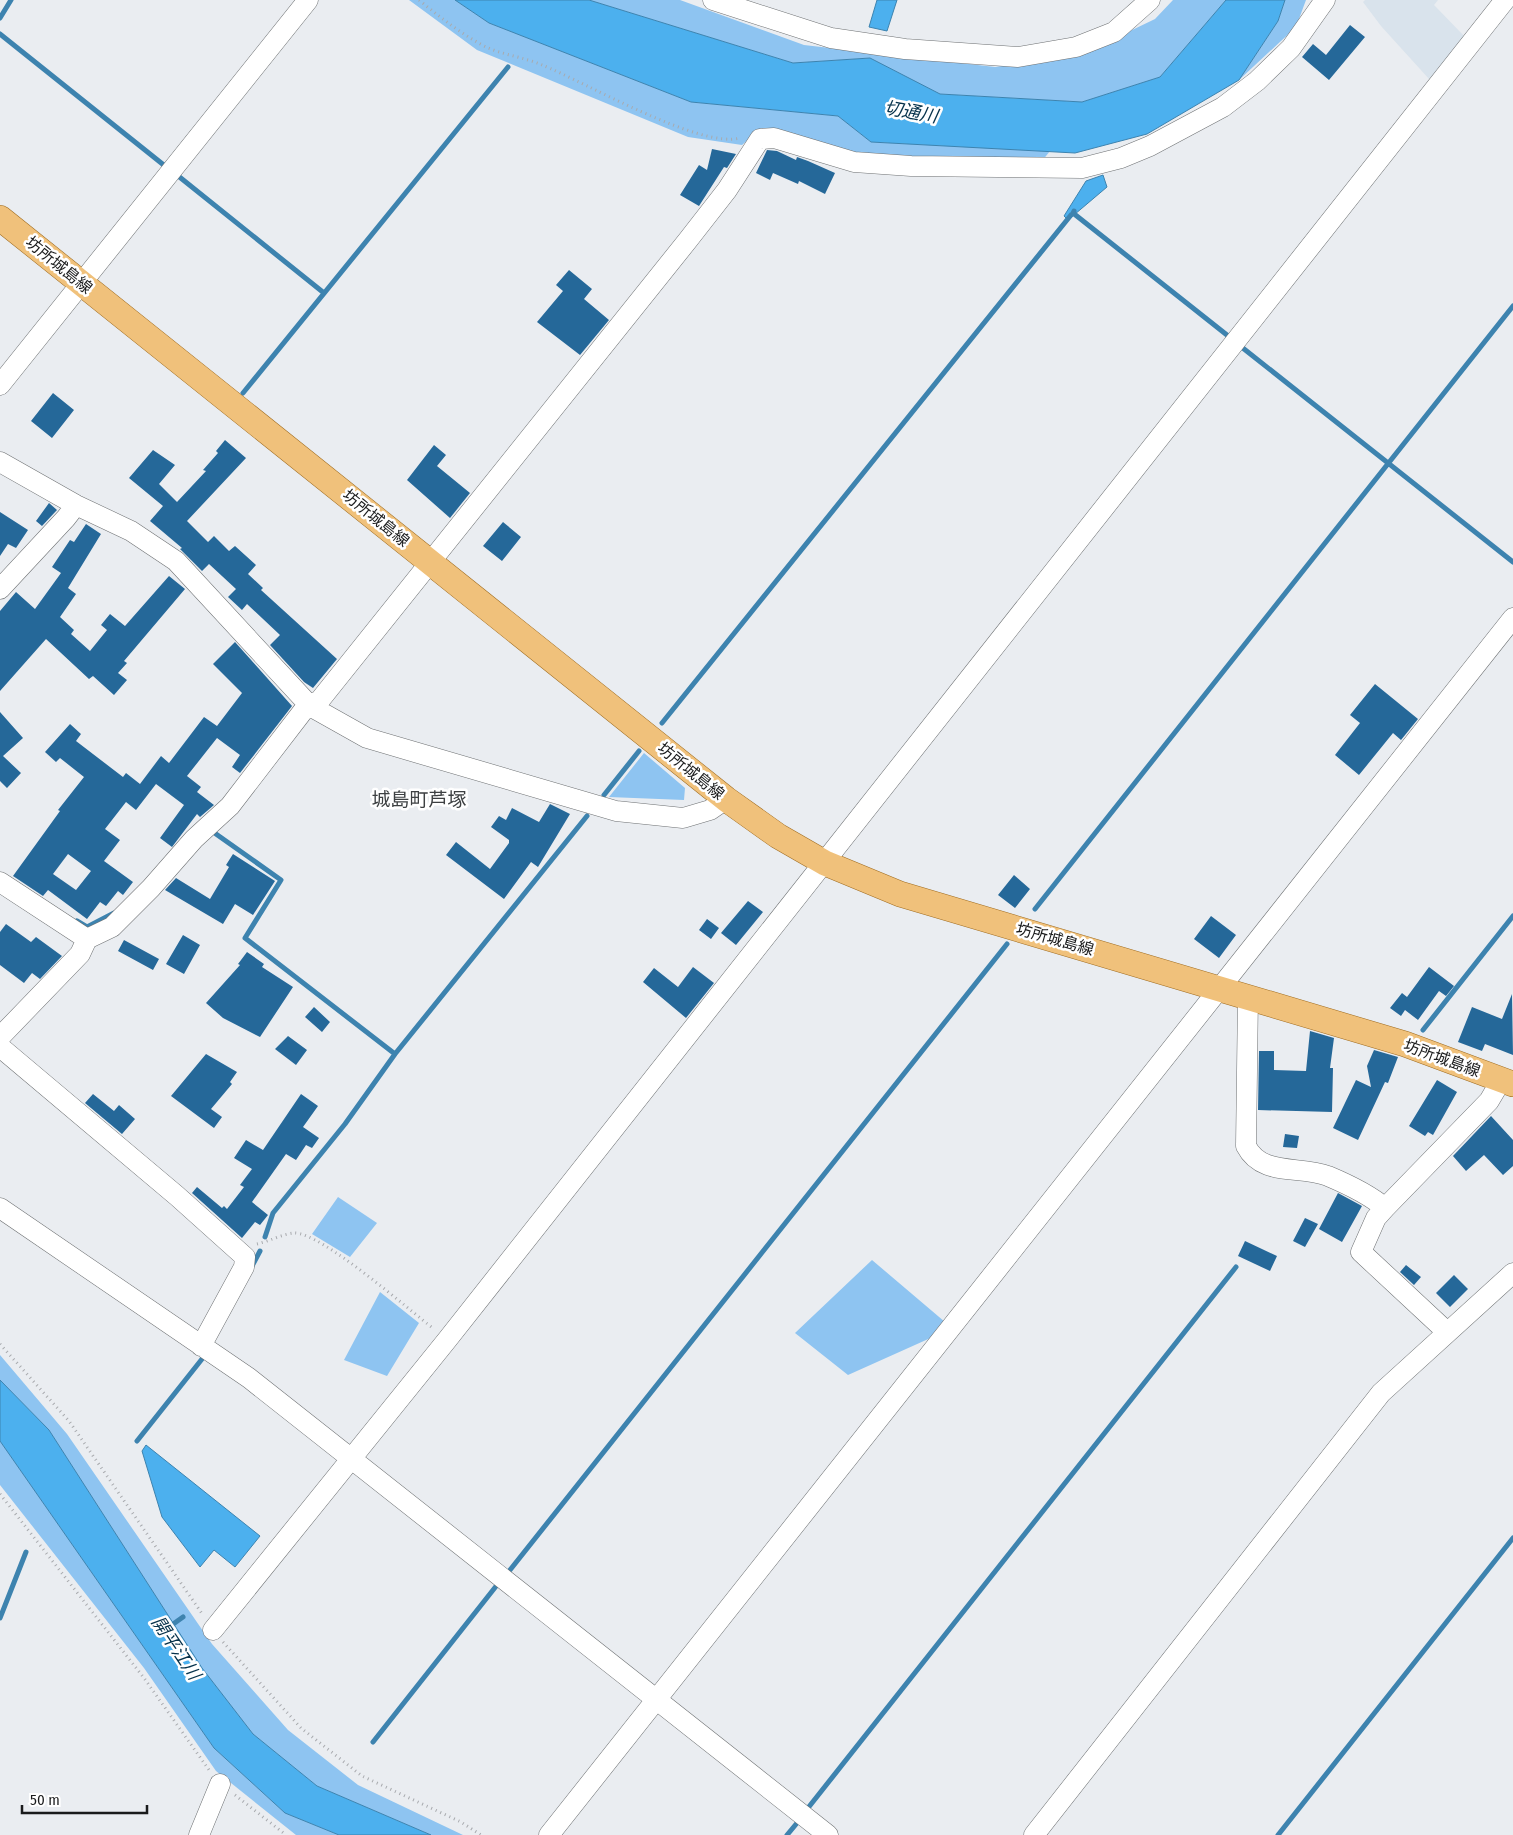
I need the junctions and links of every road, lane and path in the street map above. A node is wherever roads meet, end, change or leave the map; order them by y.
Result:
1 (308, 0) edge
2 (418, 0) edge
3 (713, 0) edge
4 (1150, 0) edge
5 (1325, 0) edge
6 (1505, 0) edge
7 (760, 138) junction
8 (0, 218) edge
9 (81, 283) junction
10 (0, 385) edge
11 (0, 462) edge
12 (76, 505) junction
13 (431, 562) junction
14 (0, 589) edge
15 (1513, 618) edge
16 (310, 706) junction
17 (726, 799) junction
18 (825, 863) junction
19 (0, 882) edge
20 (87, 939) junction
21 (1219, 988) junction
22 (1248, 996) junction
23 (0, 1037) edge
24 (0, 1048) edge
25 (1507, 1081) edge
26 (0, 1208) edge
27 (1385, 1208) junction
28 (245, 1257) junction
29 (1513, 1273) edge
30 (1447, 1332) junction
31 (447, 1340) junction
32 (0, 1344) edge
33 (201, 1346) junction
34 (353, 1459) junction
35 (0, 1494) edge
36 (213, 1630) junction
37 (657, 1700) junction
38 (220, 1784) junction
39 (199, 1835) edge
40 (286, 1835) edge
41 (481, 1835) edge
42 (549, 1835) edge
43 (828, 1835) edge
44 (1034, 1835) edge

1 - 9 street
2 - 7 path
3 - 4 street
5 - 7 street
6 - 18 street
7 - 13 street
8 - 9 main road, 坊所城島線
9 - 10 street
9 - 13 main road, 坊所城島線
11 - 12 street
12 - 14 street
12 - 16 street
13 - 16 street
13 - 17 main road, 坊所城島線
15 - 21 street
16 - 17 street
16 - 20 street
17 - 18 main road, 坊所城島線
18 - 21 main road, 坊所城島線
18 - 31 street
19 - 20 street
20 - 23 street
21 - 22 main road, 坊所城島線
21 - 37 street
22 - 25 main road, 坊所城島線
22 - 27 street
24 - 28 street
25 - 27 street
26 - 33 street
27 - 30 street
28 - 31 path
28 - 33 street
29 - 30 street
30 - 44 street
31 - 34 street
32 - 36 path
33 - 34 street
34 - 36 street
34 - 37 street
35 - 38 path
36 - 41 path
37 - 42 street
37 - 43 street
38 - 39 street
38 - 40 path

